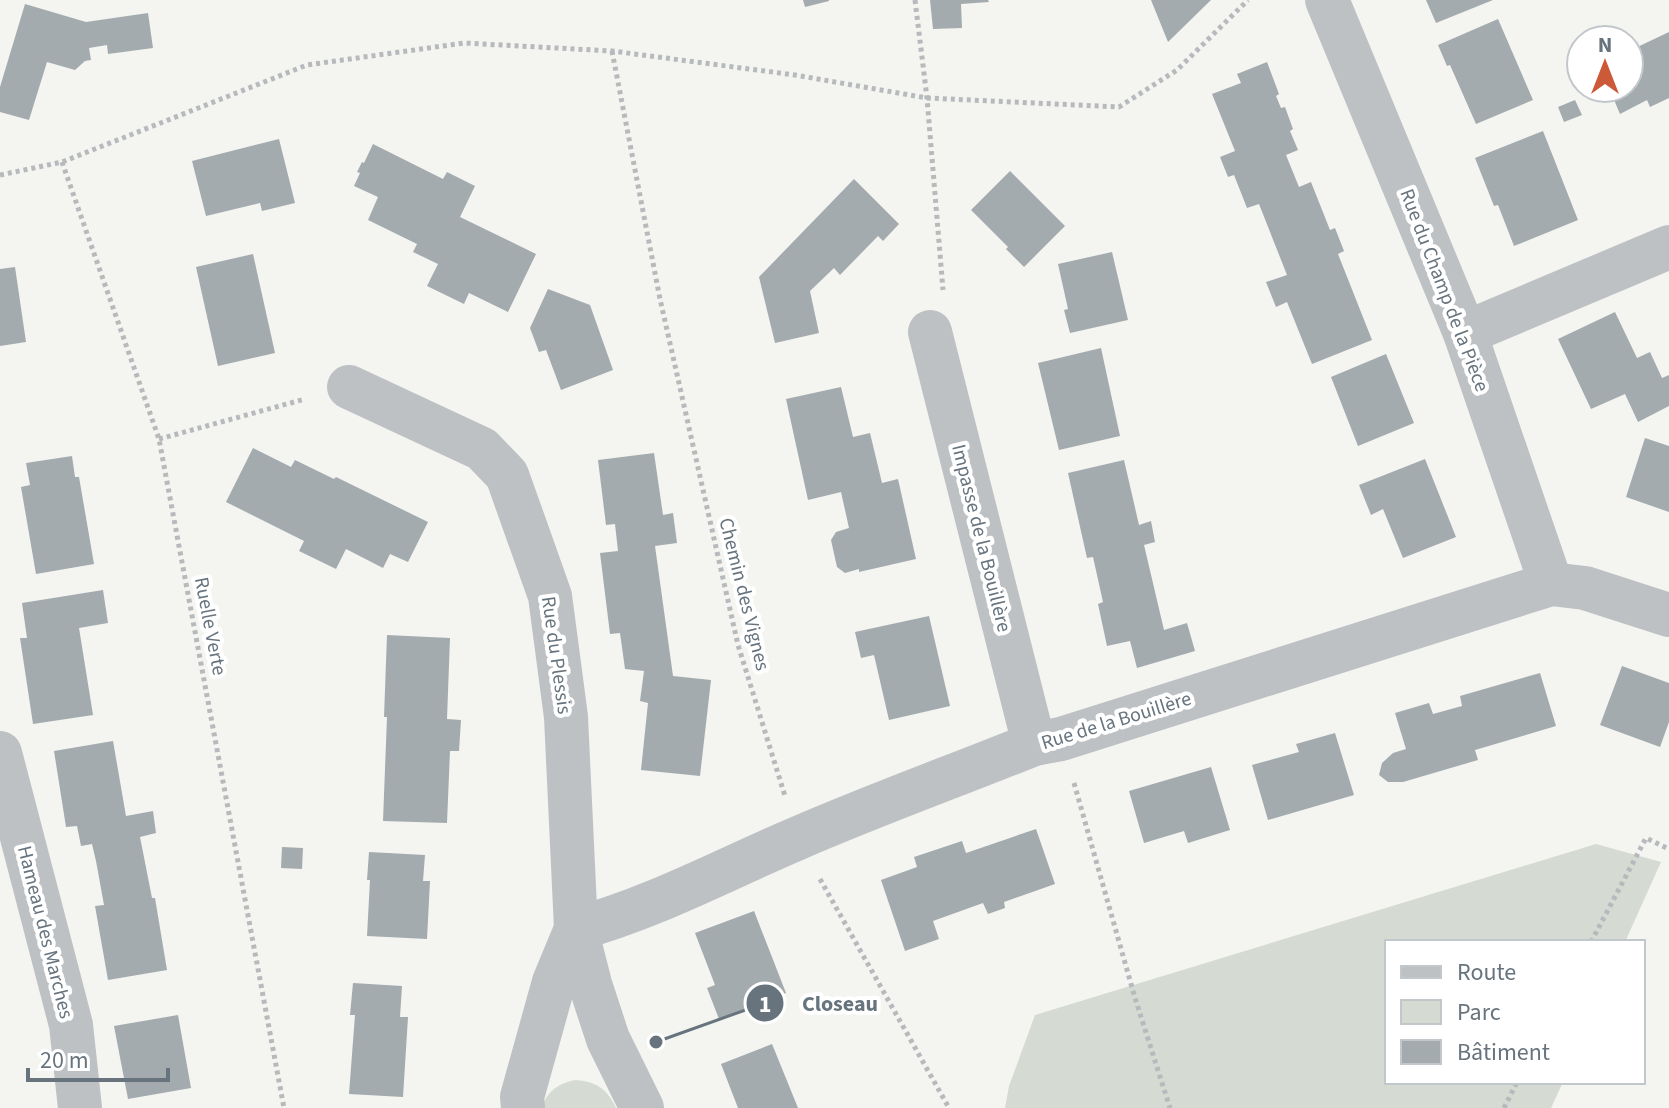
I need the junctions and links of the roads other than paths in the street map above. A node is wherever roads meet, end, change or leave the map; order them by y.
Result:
1 (1327, 0) edge
2 (1669, 247) edge
3 (930, 332) road end
4 (1465, 333) junction
5 (349, 387) road end
6 (1551, 584) junction
7 (1669, 615) edge
8 (1048, 742) junction
9 (0, 753) edge
10 (7, 805) edge
11 (576, 929) junction
12 (80, 1108) edge
13 (523, 1108) edge
14 (642, 1108) edge

1 - 4 street, Rue du Champ de la Pièce
2 - 4 street
3 - 8 street, Impasse de la Bouillère
4 - 6 street, Rue du Champ de la Pièce
5 - 11 street, Rue du Plessis
6 - 7 street, Rue de la Bouillère
6 - 8 street, Rue de la Bouillère
8 - 11 street, Rue de la Bouillère
9 - 10 street, Hameau des Marches
10 - 12 street, Hameau des Marches
11 - 13 street, Rue du Plessis
11 - 14 street, Rue du Plessis

